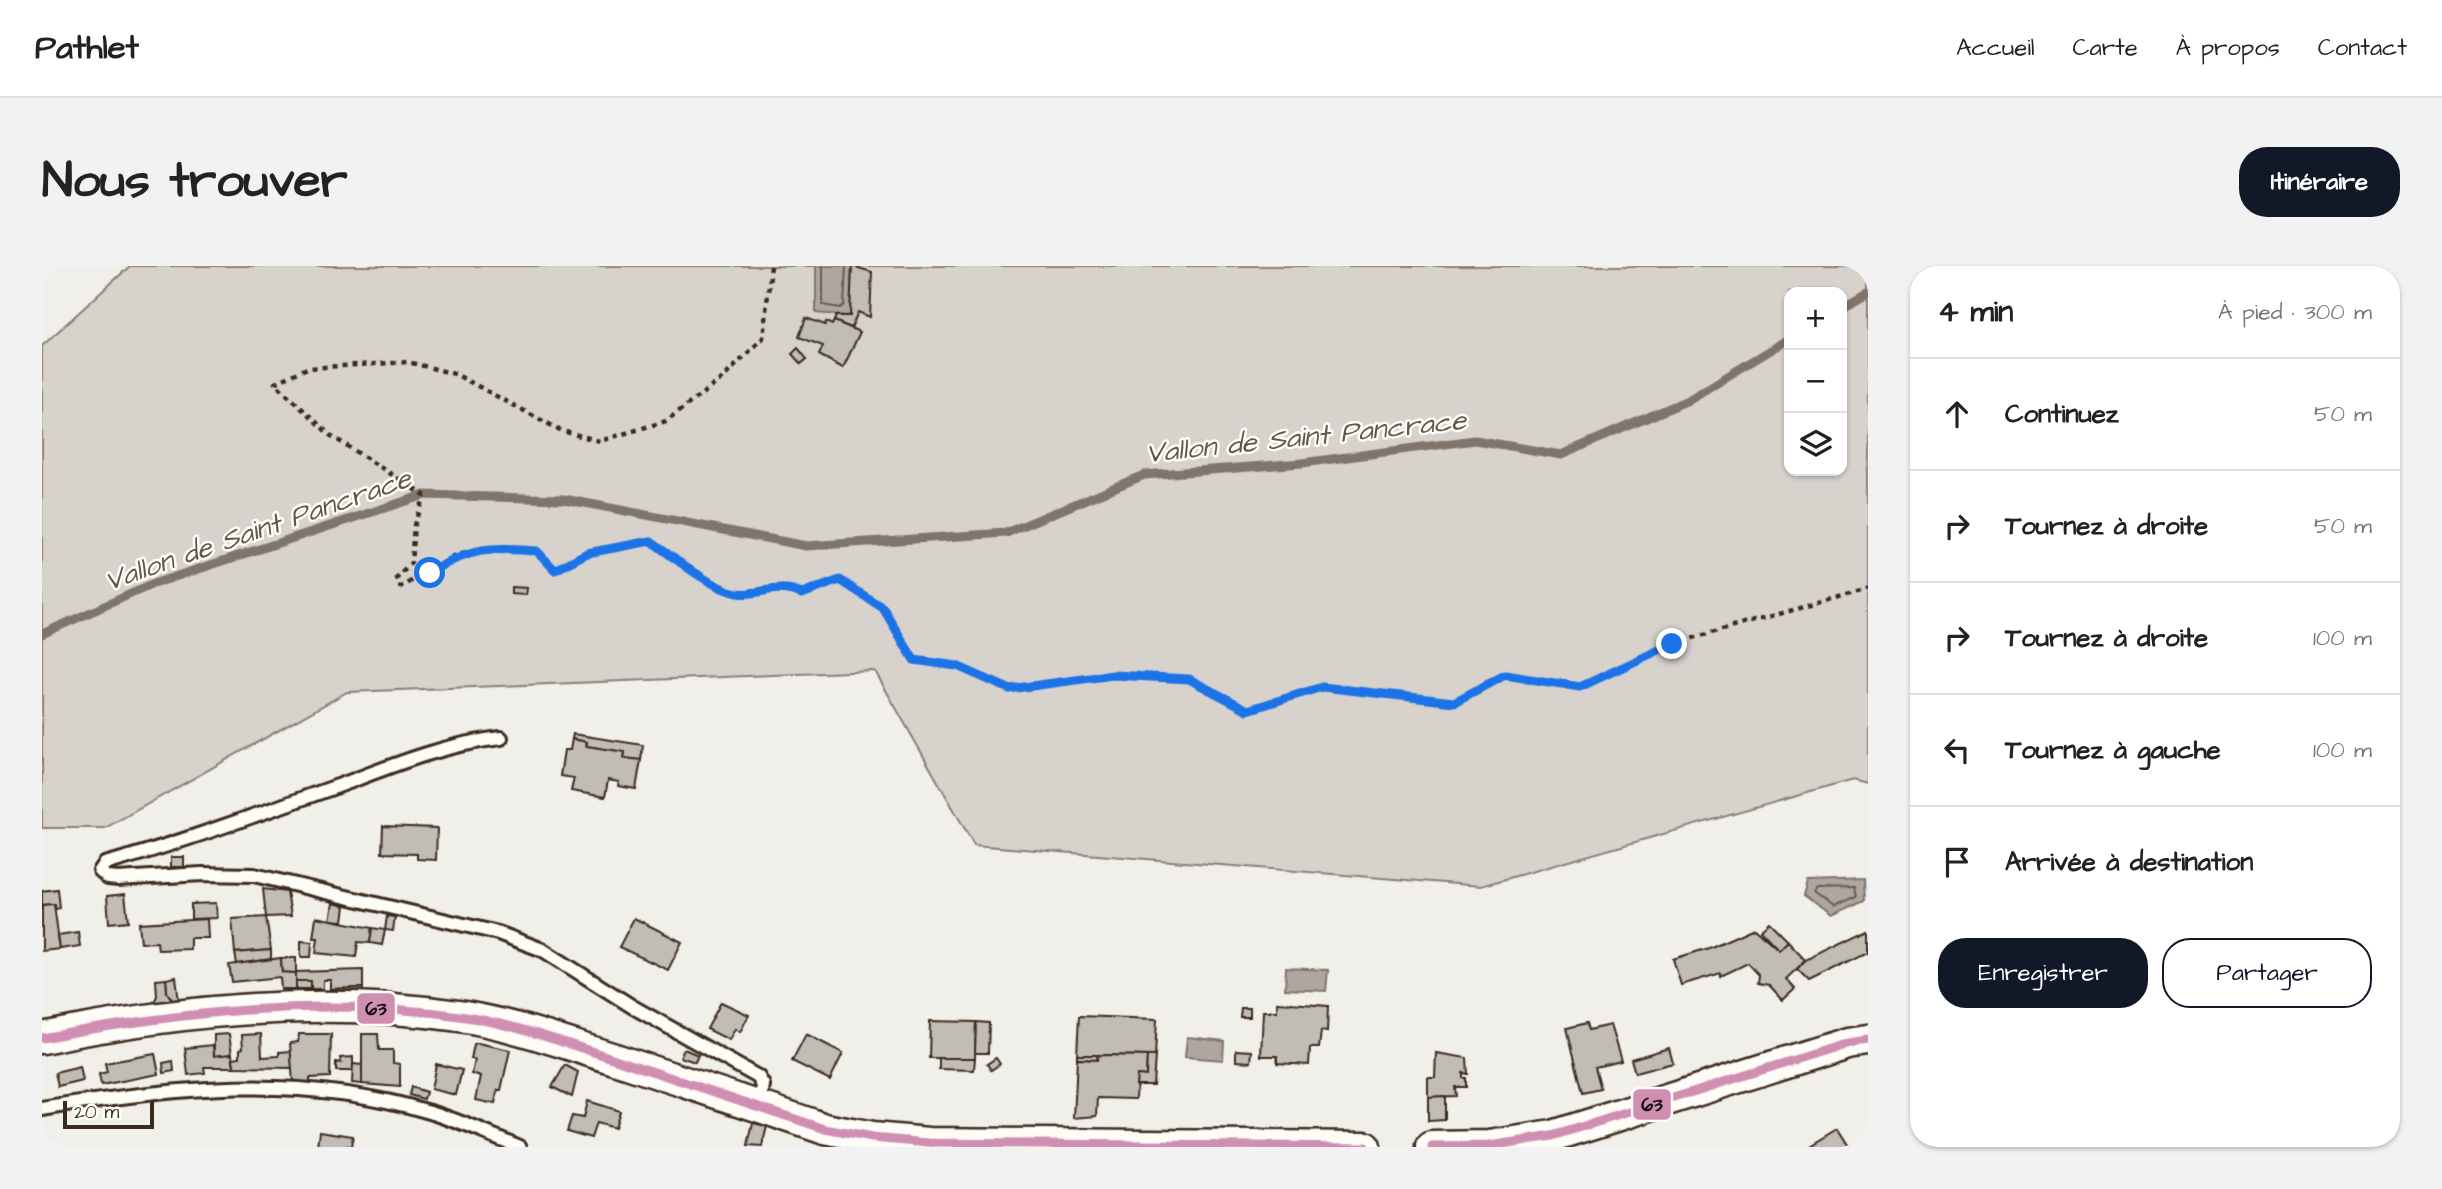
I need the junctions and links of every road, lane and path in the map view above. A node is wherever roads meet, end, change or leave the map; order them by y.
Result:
1 (771, 266) edge
2 (1868, 589) edge
3 (501, 738) dead end
4 (42, 1038) edge
5 (1868, 1041) edge
6 (760, 1106) junction
7 (42, 1109) edge
8 (520, 1147) edge
9 (1365, 1147) edge
10 (1432, 1147) edge

1 - 2 path
3 - 6 lane
4 - 6 street
5 - 10 street
6 - 9 street
7 - 8 lane

